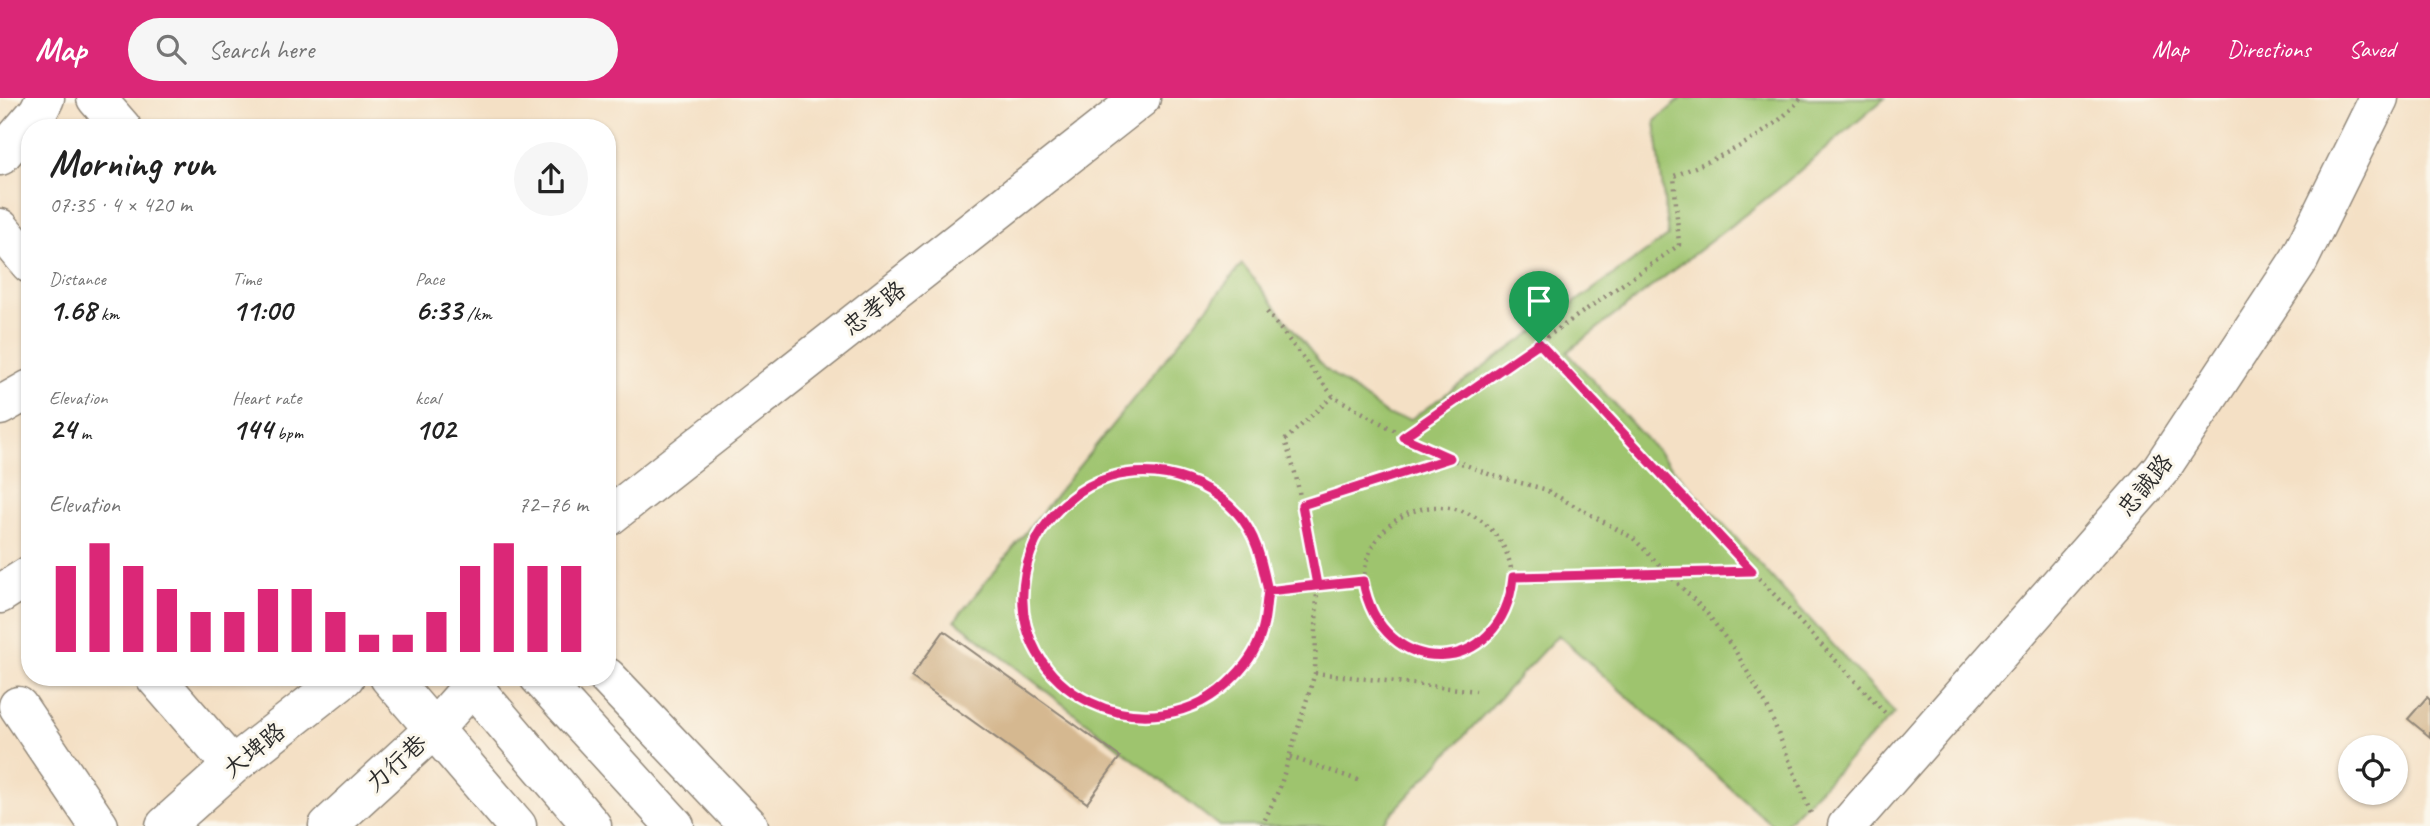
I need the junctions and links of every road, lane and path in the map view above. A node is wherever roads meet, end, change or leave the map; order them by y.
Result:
1 (96, 98) edge
2 (1142, 98) edge
3 (1801, 98) edge
4 (2379, 98) edge
5 (114, 119) edge
6 (21, 138) edge
7 (10, 154) edge
8 (0, 228) edge
9 (21, 253) edge
10 (1267, 312) dead end
11 (1539, 343) junction
12 (21, 394) edge
13 (1333, 396) junction
14 (0, 406) edge
15 (1403, 437) junction
16 (1450, 458) junction
17 (1302, 505) junction
18 (616, 511) edge
19 (1668, 571) junction
20 (1752, 571) junction
21 (1513, 577) junction
22 (21, 581) edge
23 (1363, 581) junction
24 (1317, 585) junction
25 (1268, 591) junction
26 (0, 594) edge
27 (1315, 673) junction
28 (163, 686) edge
29 (334, 686) edge
30 (397, 686) edge
31 (468, 686) edge
32 (478, 686) edge
33 (547, 686) edge
34 (616, 686) edge
35 (1476, 691) dead end
36 (18, 706) dead end
37 (1885, 713) dead end
38 (434, 729) junction
39 (1290, 757) junction
40 (232, 766) junction
41 (1358, 780) dead end
42 (99, 826) edge
43 (165, 826) edge
44 (328, 826) edge
45 (517, 826) edge
46 (592, 826) edge
47 (675, 826) edge
48 (749, 826) edge
49 (1262, 826) edge
50 (1816, 826) edge
51 (1847, 826) edge

1 - 5 street
2 - 18 street, 忠孝路
3 - 11 path
4 - 51 street, 忠誠路
6 - 7 street
8 - 9 street
10 - 13 path
11 - 15 path
11 - 20 path
12 - 14 street
13 - 15 path
13 - 17 path
15 - 16 path
16 - 17 path
16 - 19 path
17 - 24 path
19 - 20 path
19 - 21 path
19 - 50 path
20 - 37 path
21 - 23 path
21 - 23 path
22 - 26 street
23 - 24 path
24 - 25 path
24 - 27 path
25 - 25 path
27 - 35 path
27 - 39 path
28 - 40 street
29 - 40 street, 大埤路
30 - 38 street
31 - 38 street
32 - 46 street
33 - 47 street
34 - 48 street
36 - 42 street
38 - 44 street, 力行巷
38 - 45 street
39 - 41 path
39 - 49 path
40 - 43 street, 大埤路

